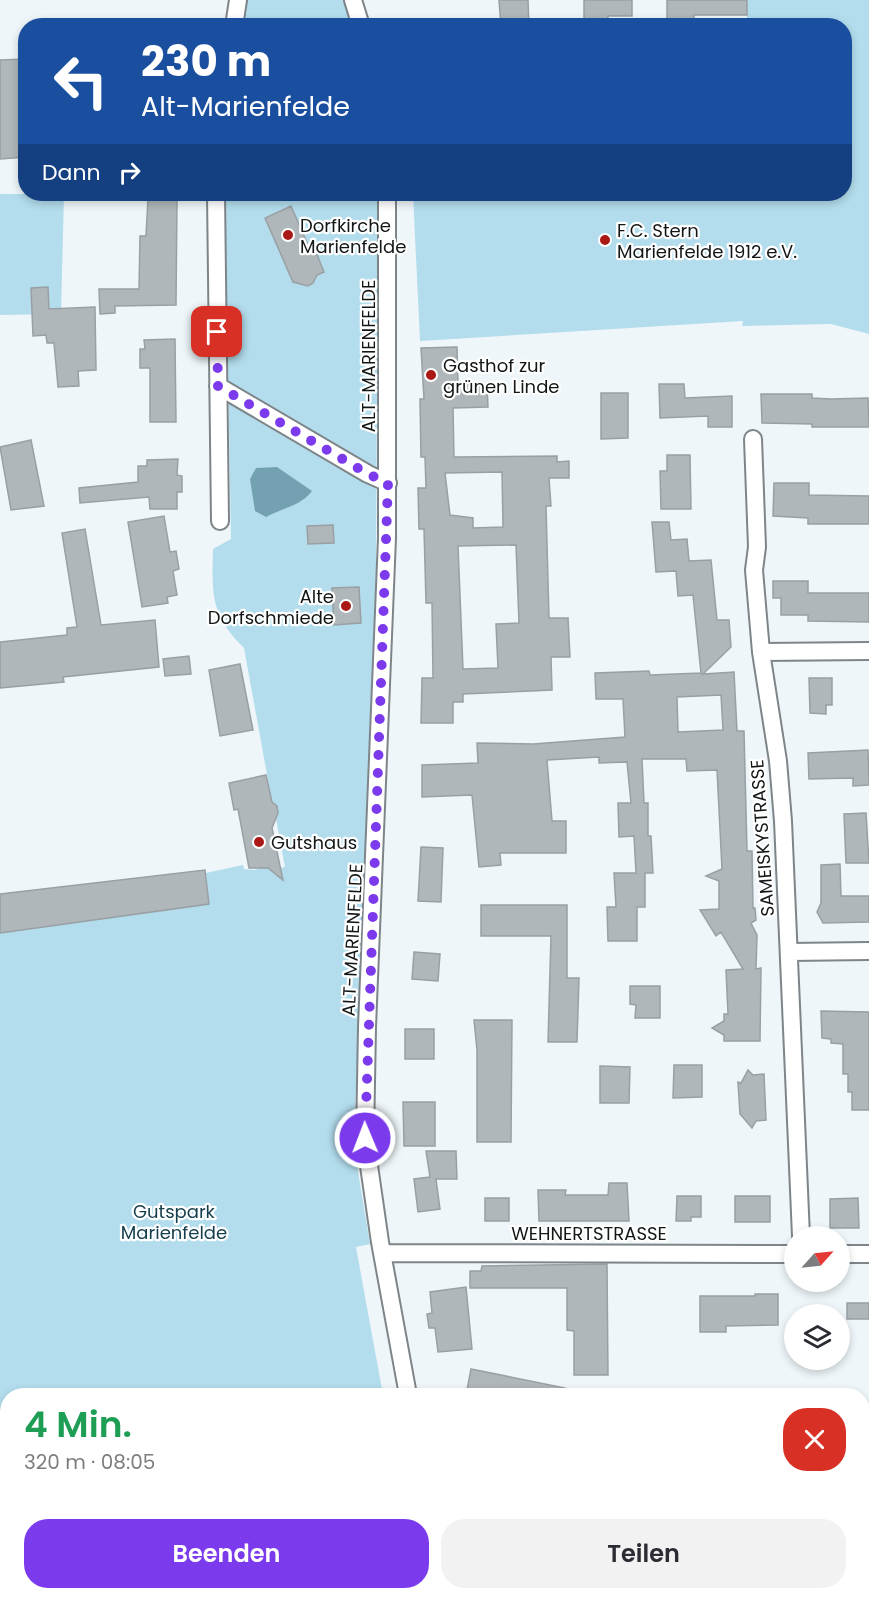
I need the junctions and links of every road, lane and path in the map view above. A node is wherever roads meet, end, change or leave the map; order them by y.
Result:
1 (238, 0) edge
2 (353, 0) edge
3 (235, 18) edge
4 (359, 18) edge
5 (216, 201) edge
6 (387, 201) edge
7 (218, 386) junction
8 (753, 439) dead end
9 (388, 483) junction
10 (220, 521) dead end
11 (869, 651) edge
12 (761, 652) junction
13 (869, 951) edge
14 (789, 952) junction
15 (801, 1226) edge
16 (382, 1253) junction
17 (784, 1254) edge
18 (850, 1254) edge
19 (869, 1254) edge
20 (407, 1388) edge

1 - 3 street
2 - 4 street
5 - 7 street
6 - 9 street, ALT-MARIENFELDE
7 - 9 street
7 - 10 street
8 - 12 street, SAMEISKYSTRASSE
9 - 16 street, ALT-MARIENFELDE
11 - 12 street
12 - 14 street, SAMEISKYSTRASSE
13 - 14 street
14 - 15 street, SAMEISKYSTRASSE
16 - 17 street, WEHNERTSTRASSE
16 - 20 street, ALT-MARIENFELDE
18 - 19 street

